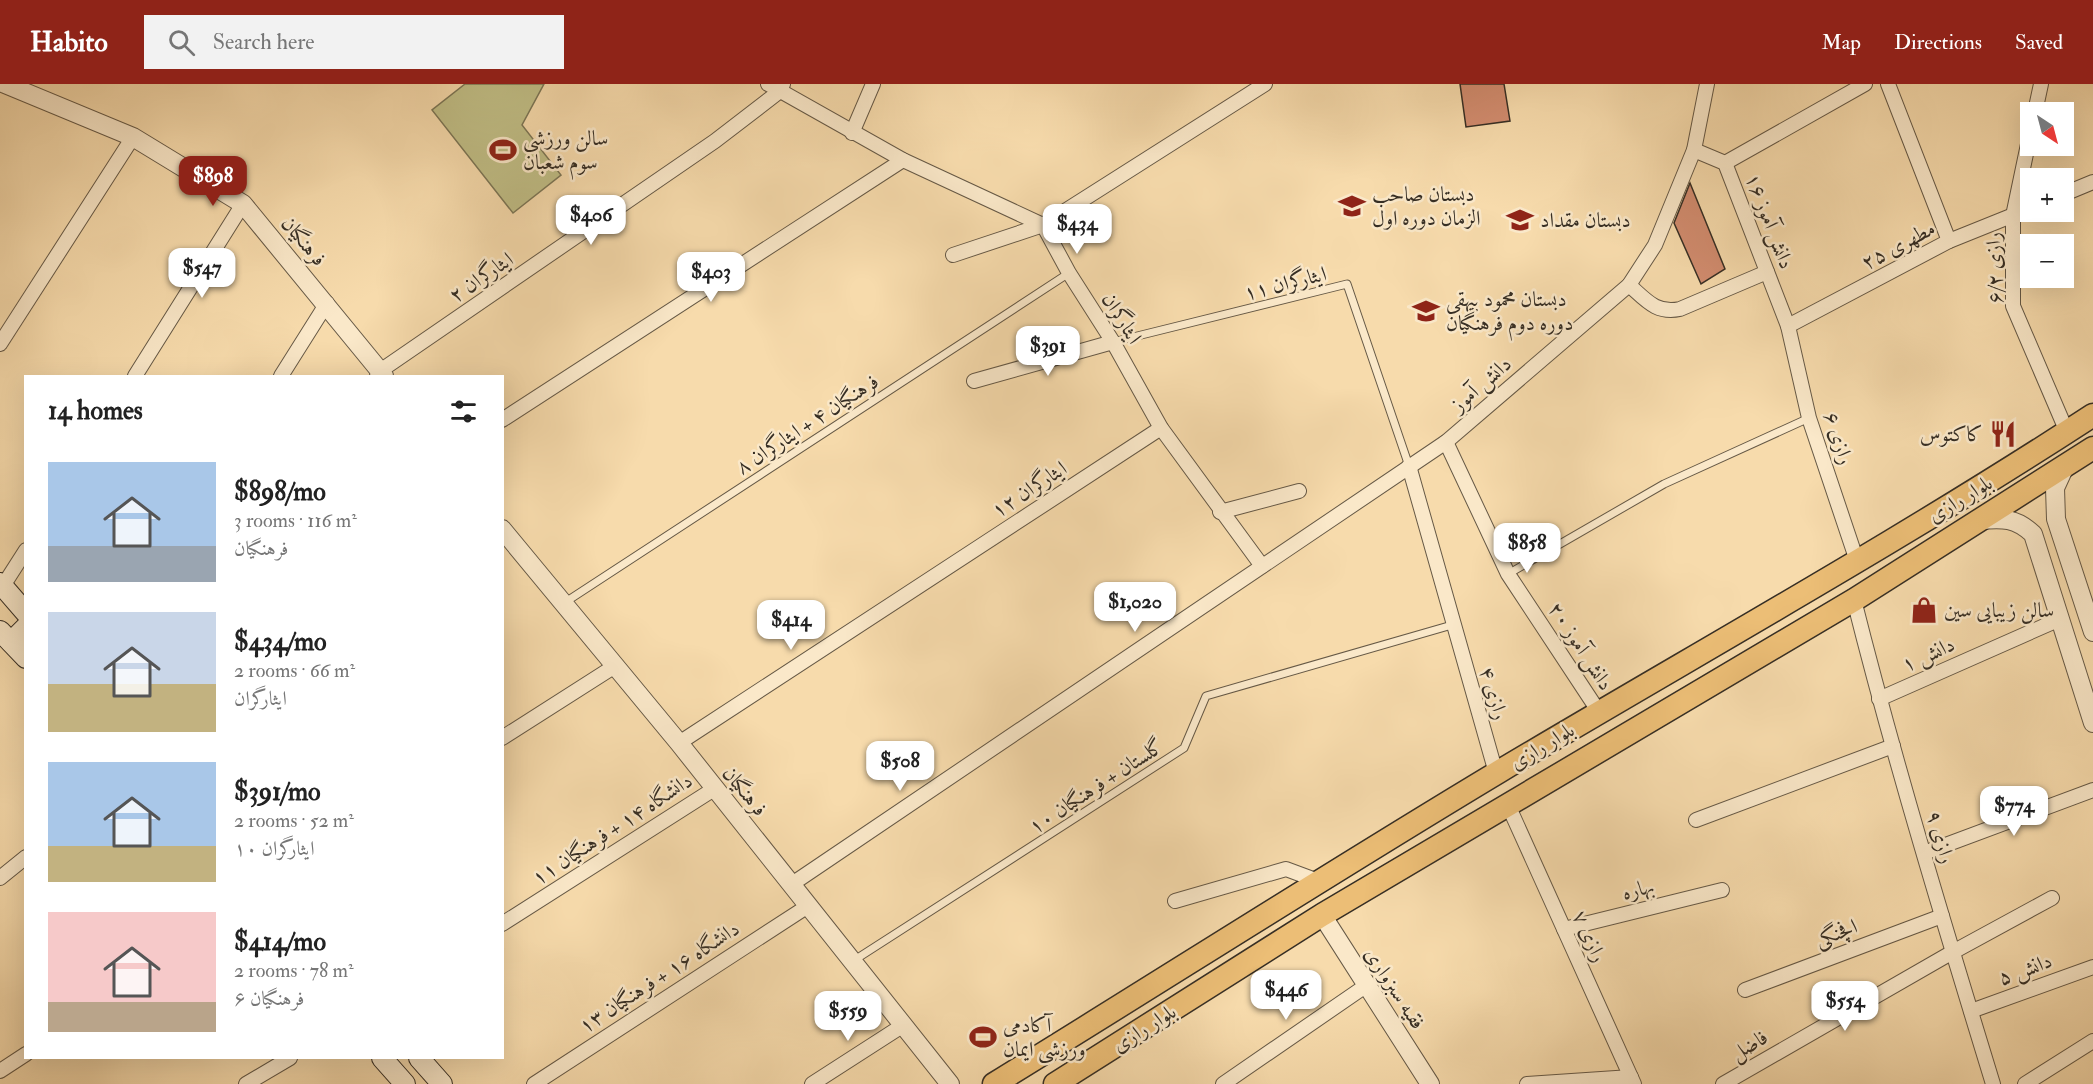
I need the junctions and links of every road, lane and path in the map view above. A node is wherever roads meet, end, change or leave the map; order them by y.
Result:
1 (4, 84) edge
2 (873, 84) edge
3 (1265, 84) edge
4 (1707, 84) edge
5 (1865, 84) edge
6 (1888, 84) edge
7 (2041, 84) edge
8 (777, 86) edge
9 (2037, 102) edge
10 (852, 133) junction
11 (133, 137) junction
12 (1694, 150) junction
13 (2026, 156) edge
14 (903, 160) junction
15 (1725, 163) junction
16 (2093, 182) edge
17 (2074, 190) edge
18 (243, 204) junction
19 (2020, 213) edge
20 (2013, 216) junction
21 (1042, 225) junction
22 (1949, 241) junction
23 (953, 255) dead end
24 (1767, 272) junction
25 (1069, 273) junction
26 (1629, 285) junction
27 (327, 303) junction
28 (1788, 326) junction
29 (1113, 342) junction
30 (0, 344) edge
31 (136, 375) edge
32 (282, 375) edge
33 (380, 375) edge
34 (974, 381) dead end
35 (2093, 415) edge
36 (1809, 418) junction
37 (504, 419) edge
38 (1161, 428) junction
39 (2067, 432) junction
40 (1446, 442) junction
41 (2093, 448) edge
42 (2066, 464) junction
43 (1409, 466) junction
44 (1299, 490) dead end
45 (1221, 512) junction
46 (1982, 520) junction
47 (504, 533) edge
48 (24, 553) edge
49 (1857, 561) junction
50 (1262, 567) junction
51 (2073, 570) junction
52 (1508, 574) junction
53 (2049, 582) junction
54 (1, 584) edge
55 (1854, 600) junction
56 (564, 603) junction
57 (2089, 609) edge
58 (24, 611) edge
59 (2060, 620) junction
60 (1452, 625) junction
61 (24, 628) edge
62 (2093, 632) edge
63 (5, 636) edge
64 (1729, 637) junction
65 (24, 656) edge
66 (1745, 665) junction
67 (615, 666) junction
68 (1879, 699) junction
69 (1599, 712) junction
70 (2093, 723) edge
71 (504, 737) edge
72 (679, 743) junction
73 (1893, 746) junction
74 (1497, 773) junction
75 (714, 789) junction
76 (2093, 790) edge
77 (1508, 805) junction
78 (1696, 820) dead end
79 (1924, 853) junction
80 (24, 859) edge
81 (0, 878) edge
82 (1321, 882) junction
83 (792, 884) junction
84 (1722, 890) dead end
85 (2052, 898) dead end
86 (1175, 901) dead end
87 (808, 906) junction
88 (1322, 915) junction
89 (1942, 916) junction
90 (504, 923) edge
91 (1564, 929) junction
92 (1951, 953) junction
93 (853, 961) junction
94 (2093, 967) edge
95 (1367, 985) junction
96 (1745, 990) dead end
97 (1971, 1011) junction
98 (902, 1026) junction
99 (2093, 1041) edge
100 (24, 1055) edge
101 (288, 1059) edge
102 (383, 1059) edge
103 (420, 1059) edge
104 (0, 1071) edge
105 (1633, 1080) edge
106 (246, 1084) edge
107 (405, 1084) edge
108 (442, 1084) edge
109 (534, 1084) edge
110 (812, 1084) edge
111 (950, 1084) edge
112 (994, 1084) edge
113 (1055, 1084) edge
114 (1224, 1084) edge
115 (1430, 1084) edge
116 (1527, 1084) edge
117 (1723, 1084) edge
118 (1993, 1084) edge
119 (2025, 1084) edge

1 - 11 street, فرهنگیان
2 - 10 street
3 - 21 street
4 - 12 street, دانش آموز
5 - 15 street
6 - 22 street
7 - 9 street
8 - 10 street
8 - 33 street, ایثارگران ۲
10 - 14 street
11 - 18 street, فرهنگیان
11 - 30 street
12 - 15 street, دانش آموز ۱۶
12 - 26 street, دانش آموز
13 - 20 street, رازی ۶/۲
14 - 21 street
14 - 37 street
15 - 24 street, دانش آموز ۱۶
16 - 17 street
18 - 27 street, فرهنگیان
18 - 31 street
19 - 20 street, مطهری ۲۵
20 - 22 street, مطهری ۲۵
20 - 39 street, رازی ۶/۲
21 - 23 street
21 - 25 street, ایثارگران
22 - 28 street, مطهری ۲۵
24 - 26 street
24 - 28 street, دانش آموز ۱۶
25 - 29 street, ایثارگران
25 - 56 lane, فرهنگیان ۴ + ایثارگران ۸
26 - 40 street, دانش آموز
27 - 32 street
27 - 33 street, فرهنگیان
28 - 36 street, رازی ۶
29 - 34 street
29 - 38 street, ایثارگران
29 - 43 lane, ایثارگران ۱۱
35 - 39 main road, بلوار رازی
36 - 49 street, رازی ۶
36 - 52 lane
38 - 45 street, ایثارگران
38 - 72 street, ایثارگران ۱۲
39 - 49 main road, بلوار رازی
40 - 43 street, دانش آموز
40 - 52 street, دانش آموز ۲۰
41 - 42 main road, بلوار رازی
42 - 46 main road, بلوار رازی
42 - 51 street
43 - 50 street, دانش آموز
43 - 60 street, رازی ۴
44 - 45 street
45 - 50 street, ایثارگران
46 - 53 street
46 - 55 main road, بلوار رازی
47 - 56 street, فرهنگیان
48 - 54 street
49 - 64 main road, بلوار رازی
50 - 83 street, دانش آموز
51 - 53 street
51 - 57 street
52 - 69 street, دانش آموز ۲۰
53 - 59 street
54 - 58 main road
55 - 66 main road, بلوار رازی
55 - 68 street, رازی ۹
56 - 67 street, فرهنگیان
57 - 62 street
59 - 68 street, دانش ۱
59 - 70 street
60 - 74 street, رازی ۴
60 - 93 lane, گلستان + فرهنگیان ۱۰
61 - 63 main road
63 - 65 main road
64 - 66 main road
64 - 69 main road, بلوار رازی
66 - 77 main road, بلوار رازی
67 - 71 street
67 - 72 street, فرهنگیان
68 - 73 street, رازی ۹
69 - 74 main road, بلوار رازی
72 - 75 street, فرهنگیان
73 - 78 street
73 - 79 street, رازی ۹
74 - 82 main road, بلوار رازی
75 - 83 street, فرهنگیان
75 - 90 street, دانشگاه ۱۴ + فرهنگیان ۱۱
76 - 79 street
77 - 88 main road, بلوار رازی
77 - 91 street, رازی ۷
79 - 89 street, رازی ۹
80 - 81 street
82 - 86 street
82 - 112 main road, بلوار رازی
83 - 87 street, فرهنگیان
84 - 91 street, بهاره
85 - 92 street, فاضل
87 - 93 street, فرهنگیان
87 - 109 street, دانشگاه ۱۶ + فرهنگیان ۱۳
88 - 95 street, فقیه سبزواری
88 - 113 main road, بلوار رازی
89 - 92 street, رازی ۹
89 - 96 street, افچنگی
91 - 105 street, رازی ۷
92 - 97 street, رازی ۹
92 - 117 street, فاضل
93 - 98 street, فرهنگیان
94 - 97 street, دانش ۵
95 - 114 street
95 - 115 street, فقیه سبزواری
97 - 118 street, رازی ۹
98 - 110 street
98 - 111 street, فرهنگیان
99 - 119 street
100 - 104 street
101 - 106 street
102 - 107 main road
103 - 108 main road
105 - 116 street

